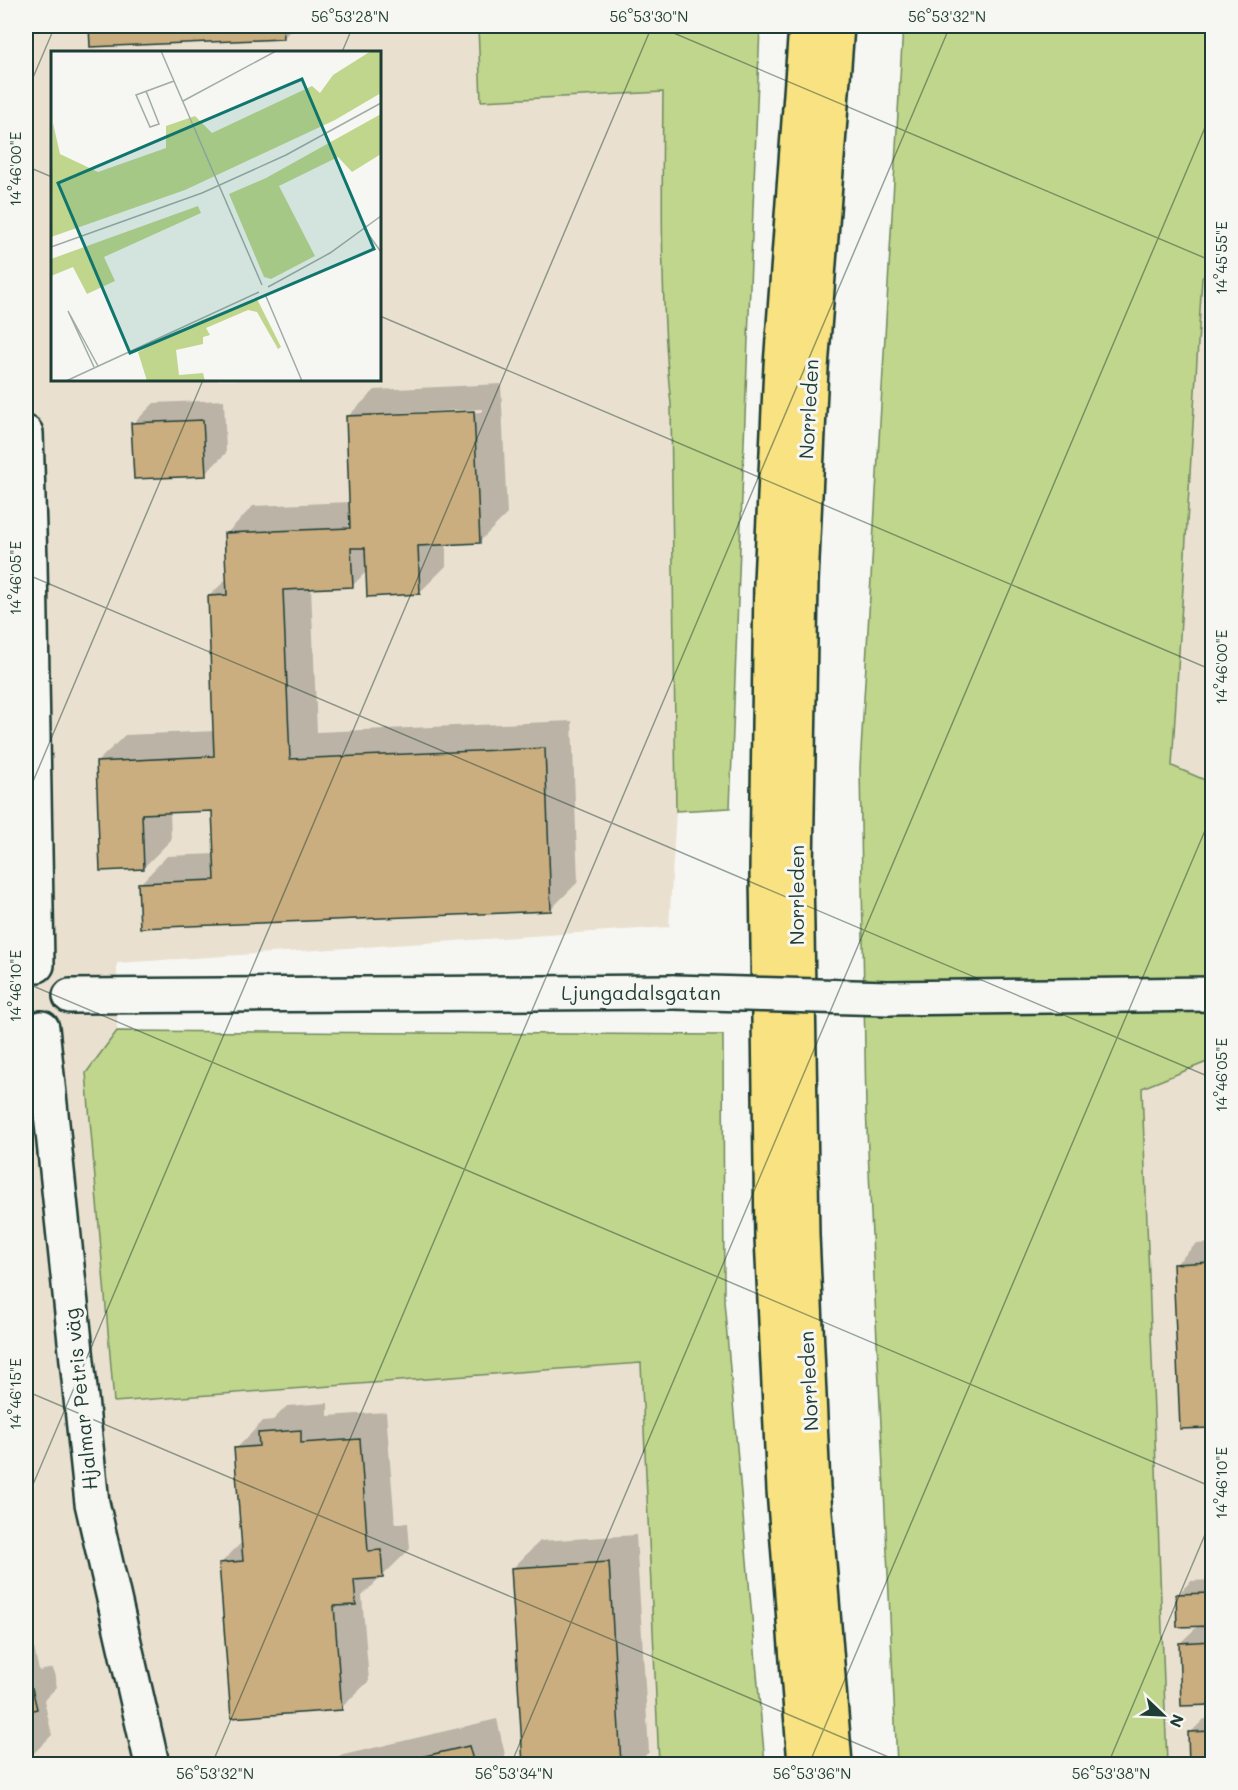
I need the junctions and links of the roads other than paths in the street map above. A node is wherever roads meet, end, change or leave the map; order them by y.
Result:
1 (806, 26) edge
2 (837, 26) edge
3 (26, 433) edge
4 (31, 966) edge
5 (1212, 994) edge
6 (70, 996) junction
7 (34, 1026) edge
8 (153, 1764) edge
9 (805, 1764) edge
10 (835, 1764) edge

1 - 9 highway, Norrleden
2 - 10 highway, Norrleden
3 - 4 street
4 - 6 street
5 - 6 street, Ljungadalsgatan, bridge
6 - 7 street
7 - 8 street, Hjalmar Petris väg

